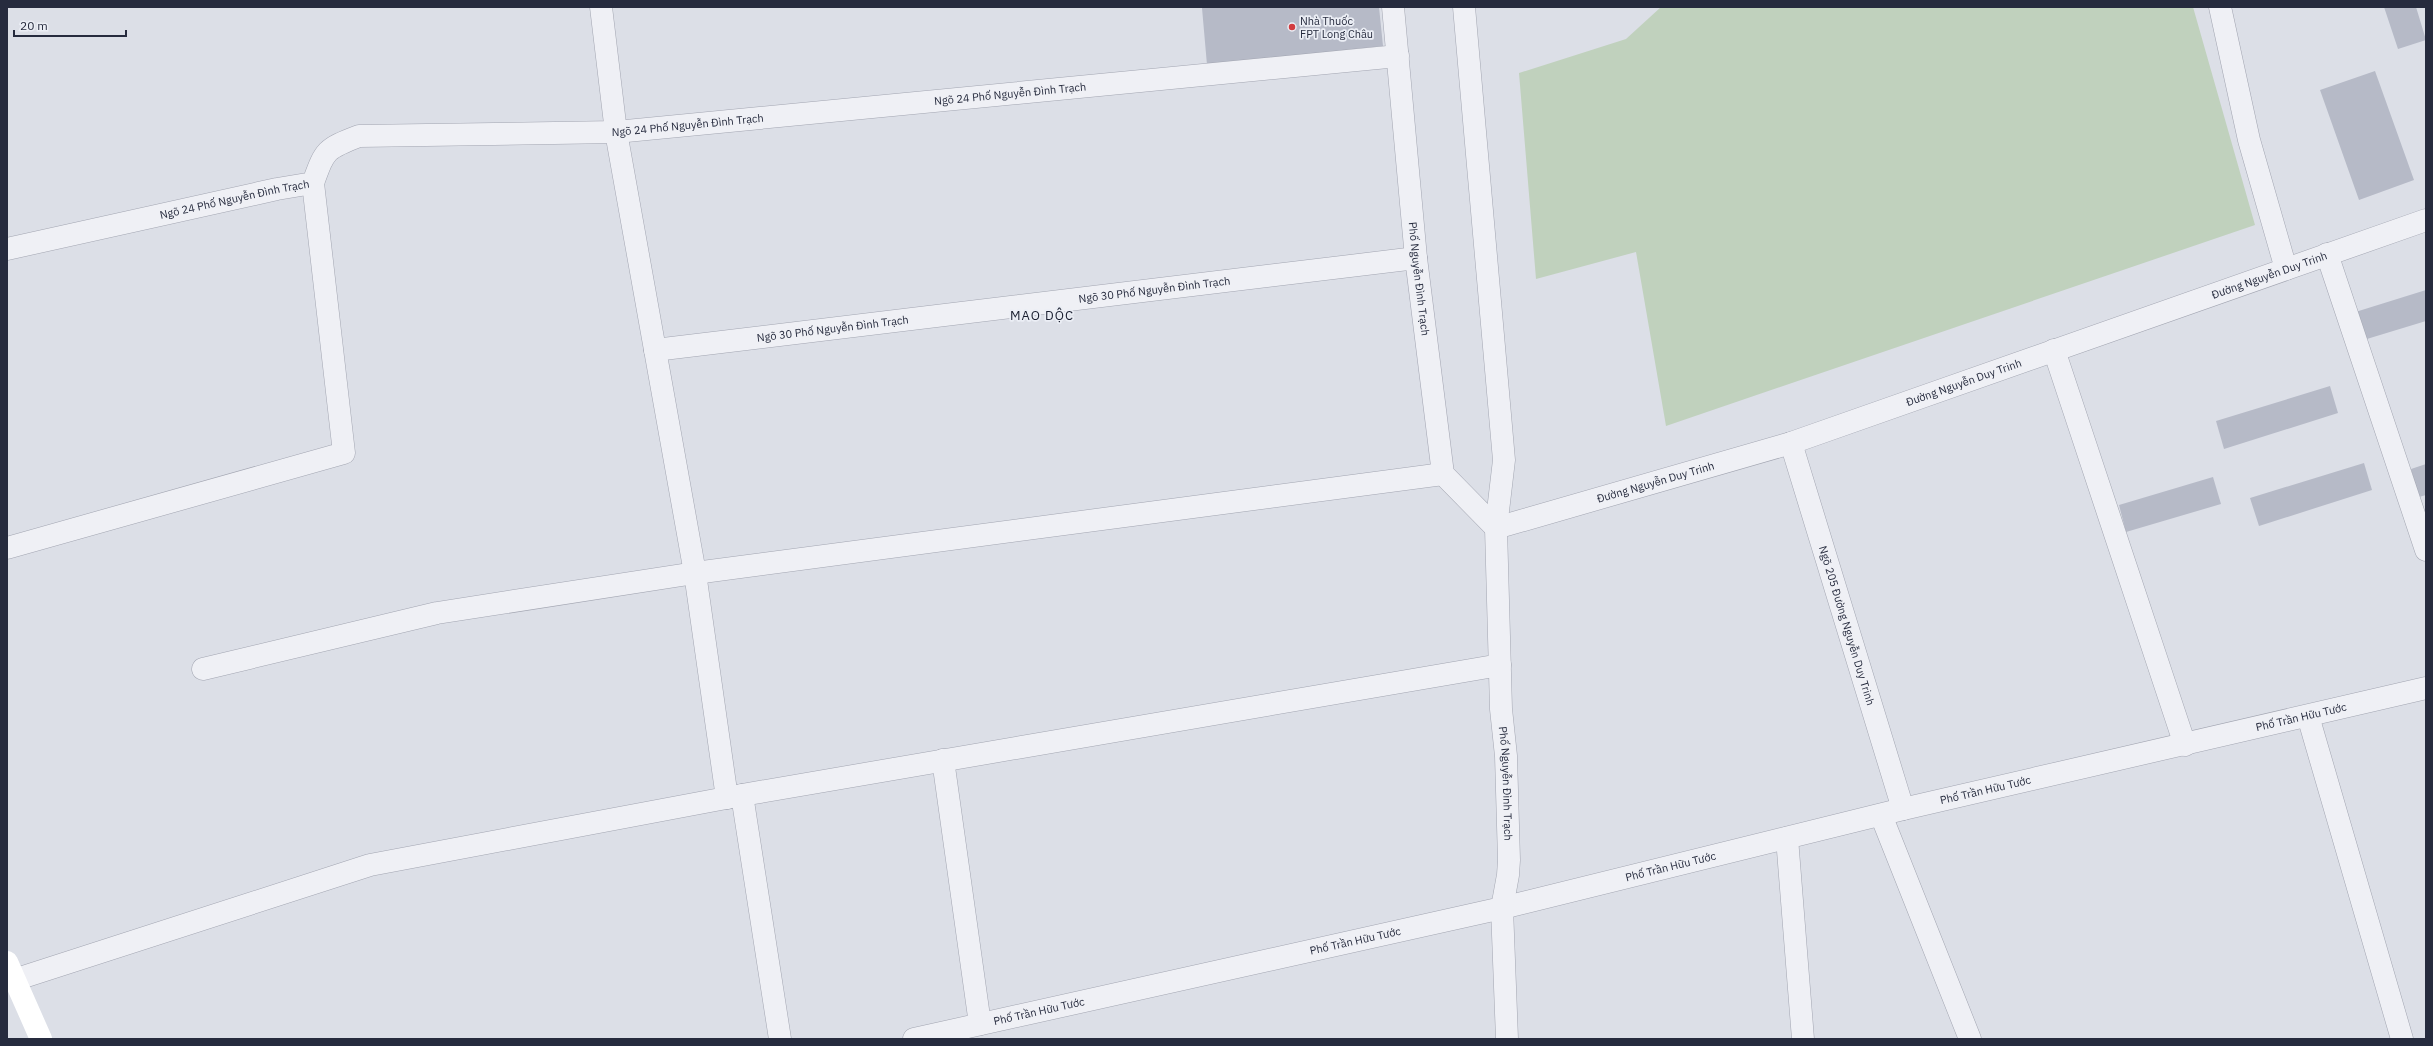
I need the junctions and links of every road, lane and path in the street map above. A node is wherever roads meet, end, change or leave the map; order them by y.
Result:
1 (601, 7) edge
2 (1392, 7) edge
3 (1464, 7) edge
4 (2220, 7) edge
5 (1398, 56) junction
6 (616, 132) junction
7 (313, 183) junction
8 (2426, 220) edge
9 (7, 249) edge
10 (2327, 254) junction
11 (1416, 258) junction
12 (2286, 269) junction
13 (655, 350) junction
14 (2054, 350) junction
15 (1791, 443) junction
16 (1443, 474) junction
17 (1496, 528) junction
18 (7, 548) edge
19 (2426, 550) edge
20 (695, 573) junction
21 (1500, 664) junction
22 (203, 669) dead end
23 (2426, 688) edge
24 (2308, 716) junction
25 (2185, 745) junction
26 (943, 760) junction
27 (734, 796) junction
28 (1904, 809) junction
29 (1881, 815) junction
30 (1787, 838) junction
31 (1502, 908) junction
32 (10, 971) edge
33 (980, 1024) junction
34 (41, 1039) edge
35 (780, 1039) edge
36 (914, 1039) edge
37 (1506, 1039) edge
38 (1803, 1039) edge
39 (1970, 1039) edge
40 (2402, 1039) edge

1 - 6 street
2 - 5 street, Phố Nguyễn Đình Trạch
3 - 17 street, Phố Nguyễn Đình Trạch
4 - 12 street
5 - 6 street, Ngõ 24 Phố Nguyễn Đình Trạch
5 - 11 street, Phố Nguyễn Đình Trạch
6 - 7 street, Ngõ 24 Phố Nguyễn Đình Trạch
6 - 13 street
7 - 9 street, Ngõ 24 Phố Nguyễn Đình Trạch
7 - 18 street
8 - 10 street, Đường Nguyễn Duy Trinh
10 - 12 street, Đường Nguyễn Duy Trinh
10 - 19 street
11 - 13 street, Ngõ 30 Phố Nguyễn Đình Trạch
11 - 16 street, Phố Nguyễn Đình Trạch
12 - 14 street, Đường Nguyễn Duy Trinh
13 - 20 street
14 - 15 street, Đường Nguyễn Duy Trinh
14 - 25 street
15 - 17 street, Đường Nguyễn Duy Trinh
15 - 28 street, Ngõ 205 Đường Nguyễn Duy Trinh
16 - 17 street
16 - 20 street
17 - 21 street, Phố Nguyễn Đình Trạch
20 - 22 street
20 - 27 street
21 - 26 street
21 - 31 street, Phố Nguyễn Đình Trạch
23 - 24 street, Phố Trần Hữu Tước
24 - 25 street, Phố Trần Hữu Tước
24 - 40 street
25 - 28 street, Phố Trần Hữu Tước
26 - 27 street
26 - 33 street
27 - 32 street
27 - 35 street
28 - 29 street, Phố Trần Hữu Tước
29 - 30 street, Phố Trần Hữu Tước
29 - 39 street
30 - 31 street, Phố Trần Hữu Tước
30 - 38 street
31 - 33 street, Phố Trần Hữu Tước
31 - 37 street, Phố Nguyễn Đình Trạch
32 - 34 main road
33 - 36 street, Phố Trần Hữu Tước

